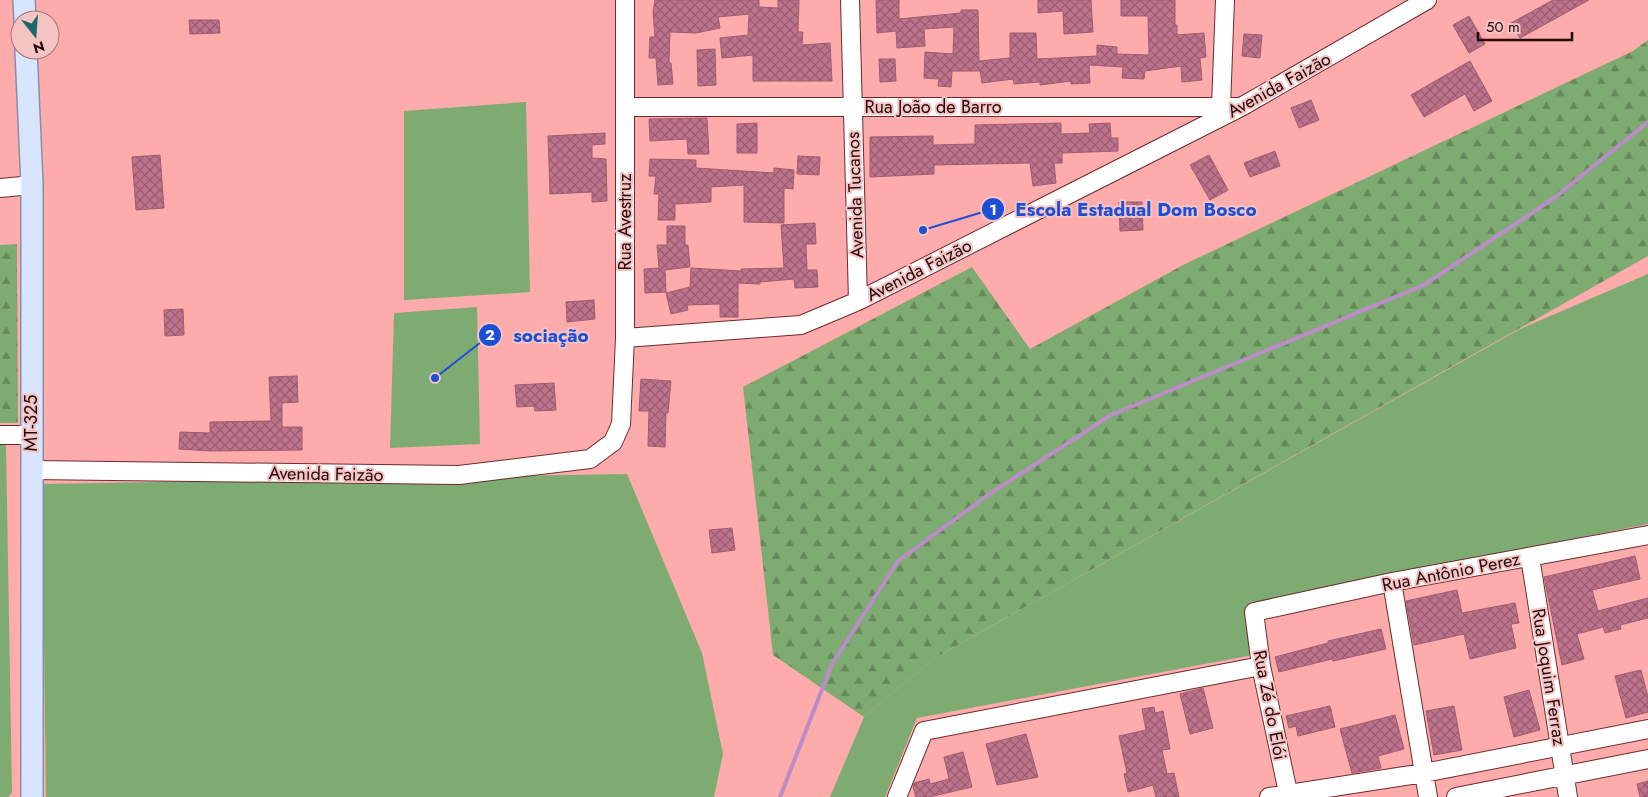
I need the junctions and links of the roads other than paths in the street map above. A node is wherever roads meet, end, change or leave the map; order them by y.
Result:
1 (625, 0) edge
2 (850, 0) edge
3 (1225, 0) edge
4 (1427, 0) edge
5 (26, 60) edge
6 (852, 106) junction
7 (1222, 107) junction
8 (1241, 107) junction
9 (625, 108) junction
10 (32, 185) junction
11 (0, 188) edge
12 (858, 301) junction
13 (626, 338) junction
14 (0, 436) edge
15 (31, 436) junction
16 (613, 442) joint
17 (31, 470) junction
18 (1648, 535) edge
19 (1530, 557) junction
20 (1392, 582) junction
21 (1254, 612) joint
22 (1261, 666) junction
23 (1648, 729) edge
24 (1560, 746) junction
25 (1648, 759) edge
26 (1424, 773) junction
27 (1564, 774) junction
28 (1288, 795) edge
29 (32, 797) edge
30 (897, 797) edge
31 (1269, 797) edge
32 (1428, 797) edge
33 (1456, 797) edge
34 (1568, 797) edge

1 - 9 street, Rua Avestruz
2 - 6 street, Avenida Tucanos
3 - 7 street
4 - 8 street, Avenida Faizão
5 - 10 main road, MT-325
6 - 7 street, Rua João de Barro
6 - 9 street, Rua João de Barro
6 - 12 street, Avenida Tucanos
7 - 8 street, Rua João de Barro
8 - 12 street, Avenida Faizão
9 - 13 street, Rua Avestruz
10 - 11 street
10 - 15 main road, MT-325
12 - 13 street, Avenida Faizão
13 - 16 street, Rua Avestruz
14 - 15 street
15 - 17 main road, MT-325
16 - 17 street, Avenida Faizão
17 - 29 main road, MT-325
18 - 19 street, Rua Antônio Perez
19 - 20 street, Rua Antônio Perez
19 - 24 street, Rua Joquim Ferraz
20 - 21 street, Rua Antônio Perez
20 - 26 street
21 - 22 street, Rua Zé do Elói
22 - 28 street, Rua Zé do Elói
22 - 30 street
23 - 24 street
24 - 26 street
24 - 27 street, Rua Joquim Ferraz
25 - 27 street
26 - 28 street
26 - 32 street
27 - 33 street
27 - 34 street, Rua Joquim Ferraz
28 - 31 street

